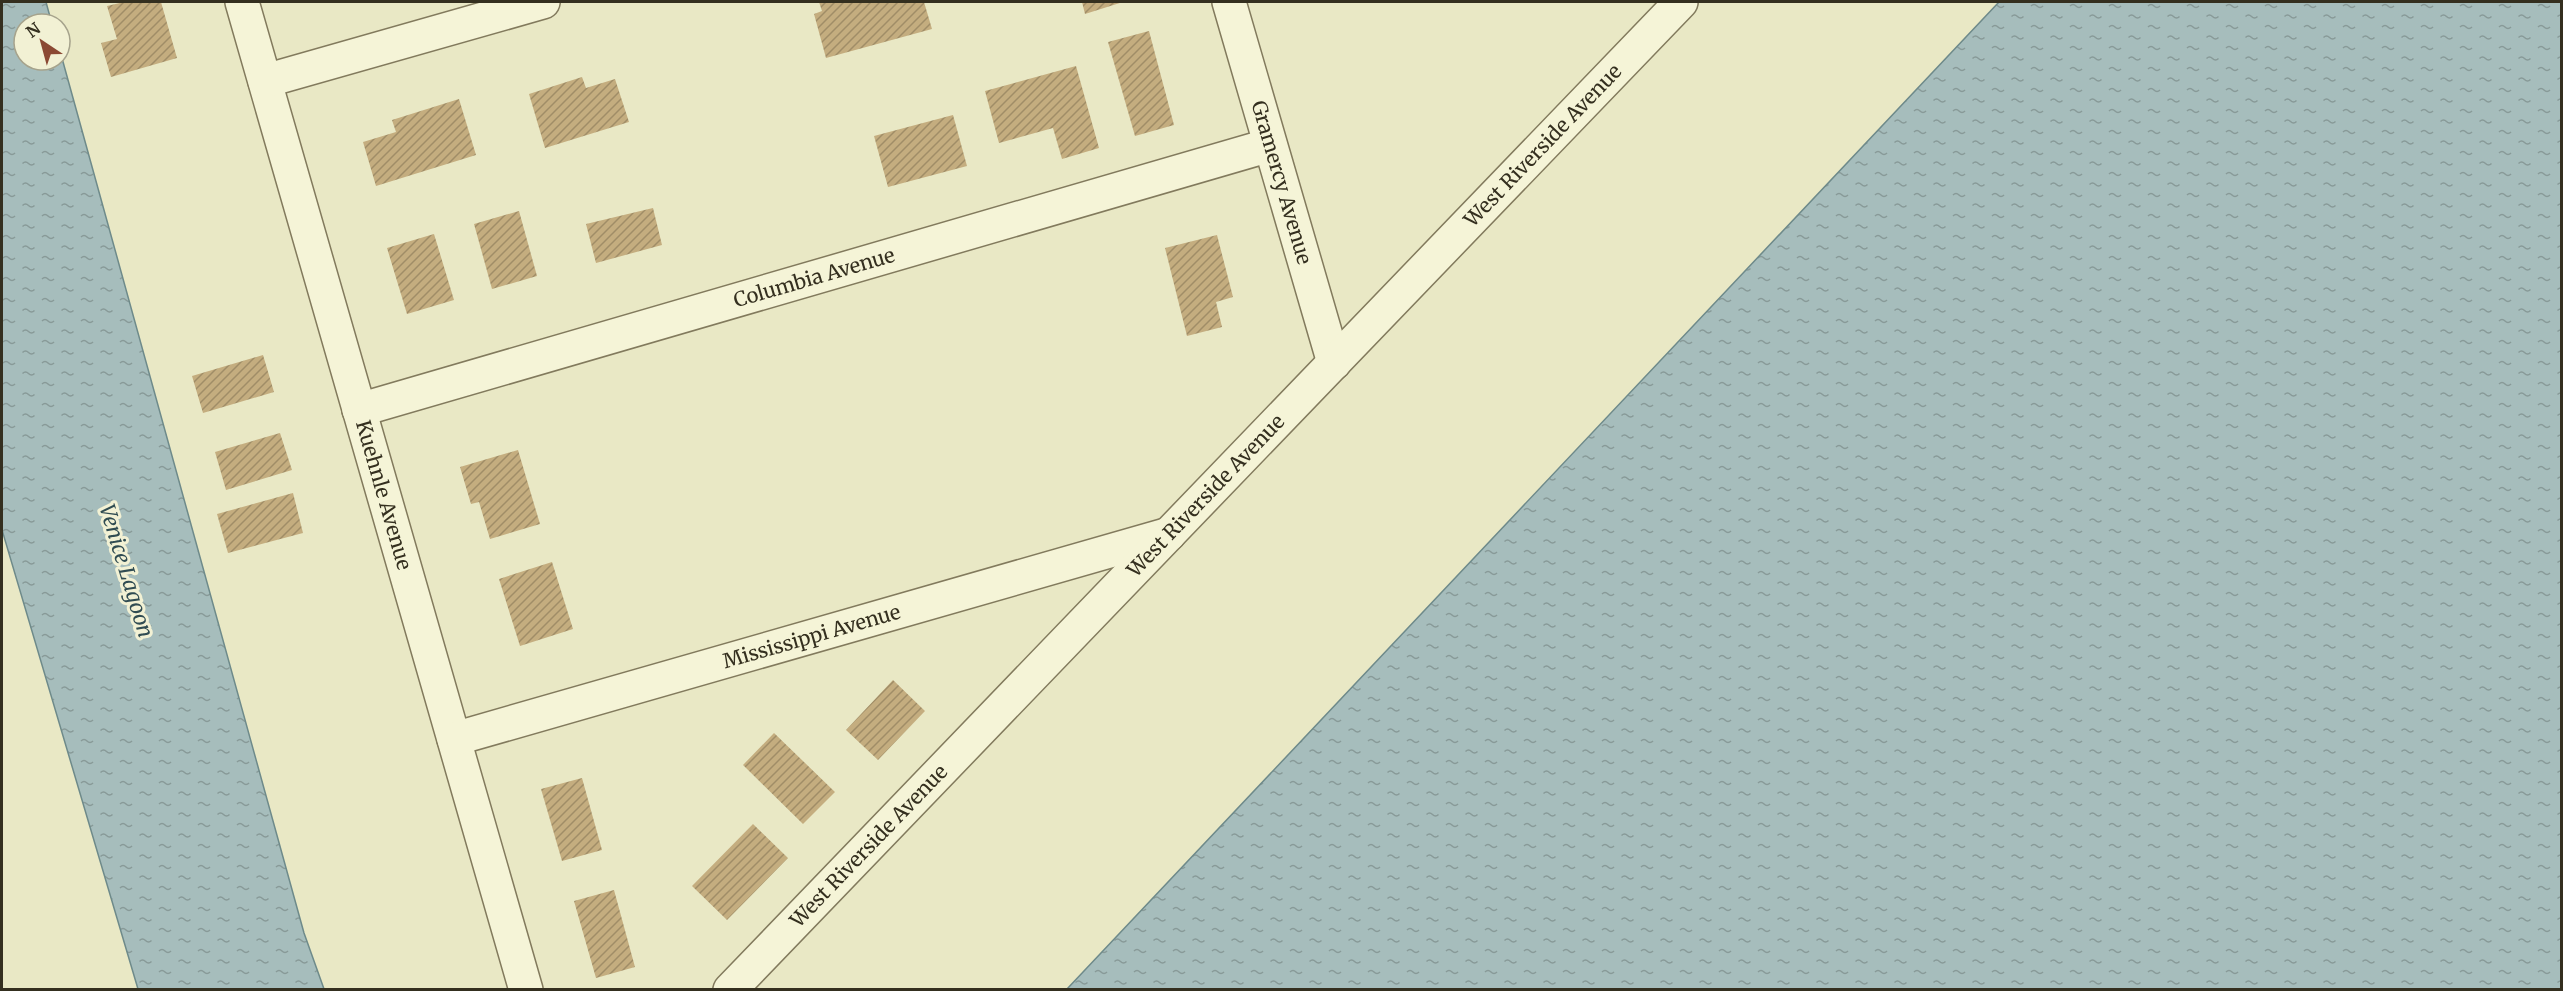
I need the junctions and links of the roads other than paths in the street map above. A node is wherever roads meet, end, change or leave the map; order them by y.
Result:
1 (242, 2) edge
2 (543, 2) edge
3 (1229, 2) edge
4 (1681, 2) edge
5 (266, 81) junction
6 (1270, 145) junction
7 (1334, 363) junction
8 (358, 410) junction
9 (1170, 534) junction
10 (454, 739) junction
11 (526, 990) edge
12 (730, 990) edge

1 - 5 street, Kuehnle Avenue
2 - 5 street
3 - 6 street, Gramercy Avenue
4 - 7 street, West Riverside Avenue
5 - 8 street, Kuehnle Avenue
6 - 7 street, Gramercy Avenue
6 - 8 street, Columbia Avenue
7 - 9 street, West Riverside Avenue
8 - 10 street, Kuehnle Avenue
9 - 10 street, Mississippi Avenue
9 - 12 street, West Riverside Avenue
10 - 11 street, Kuehnle Avenue

